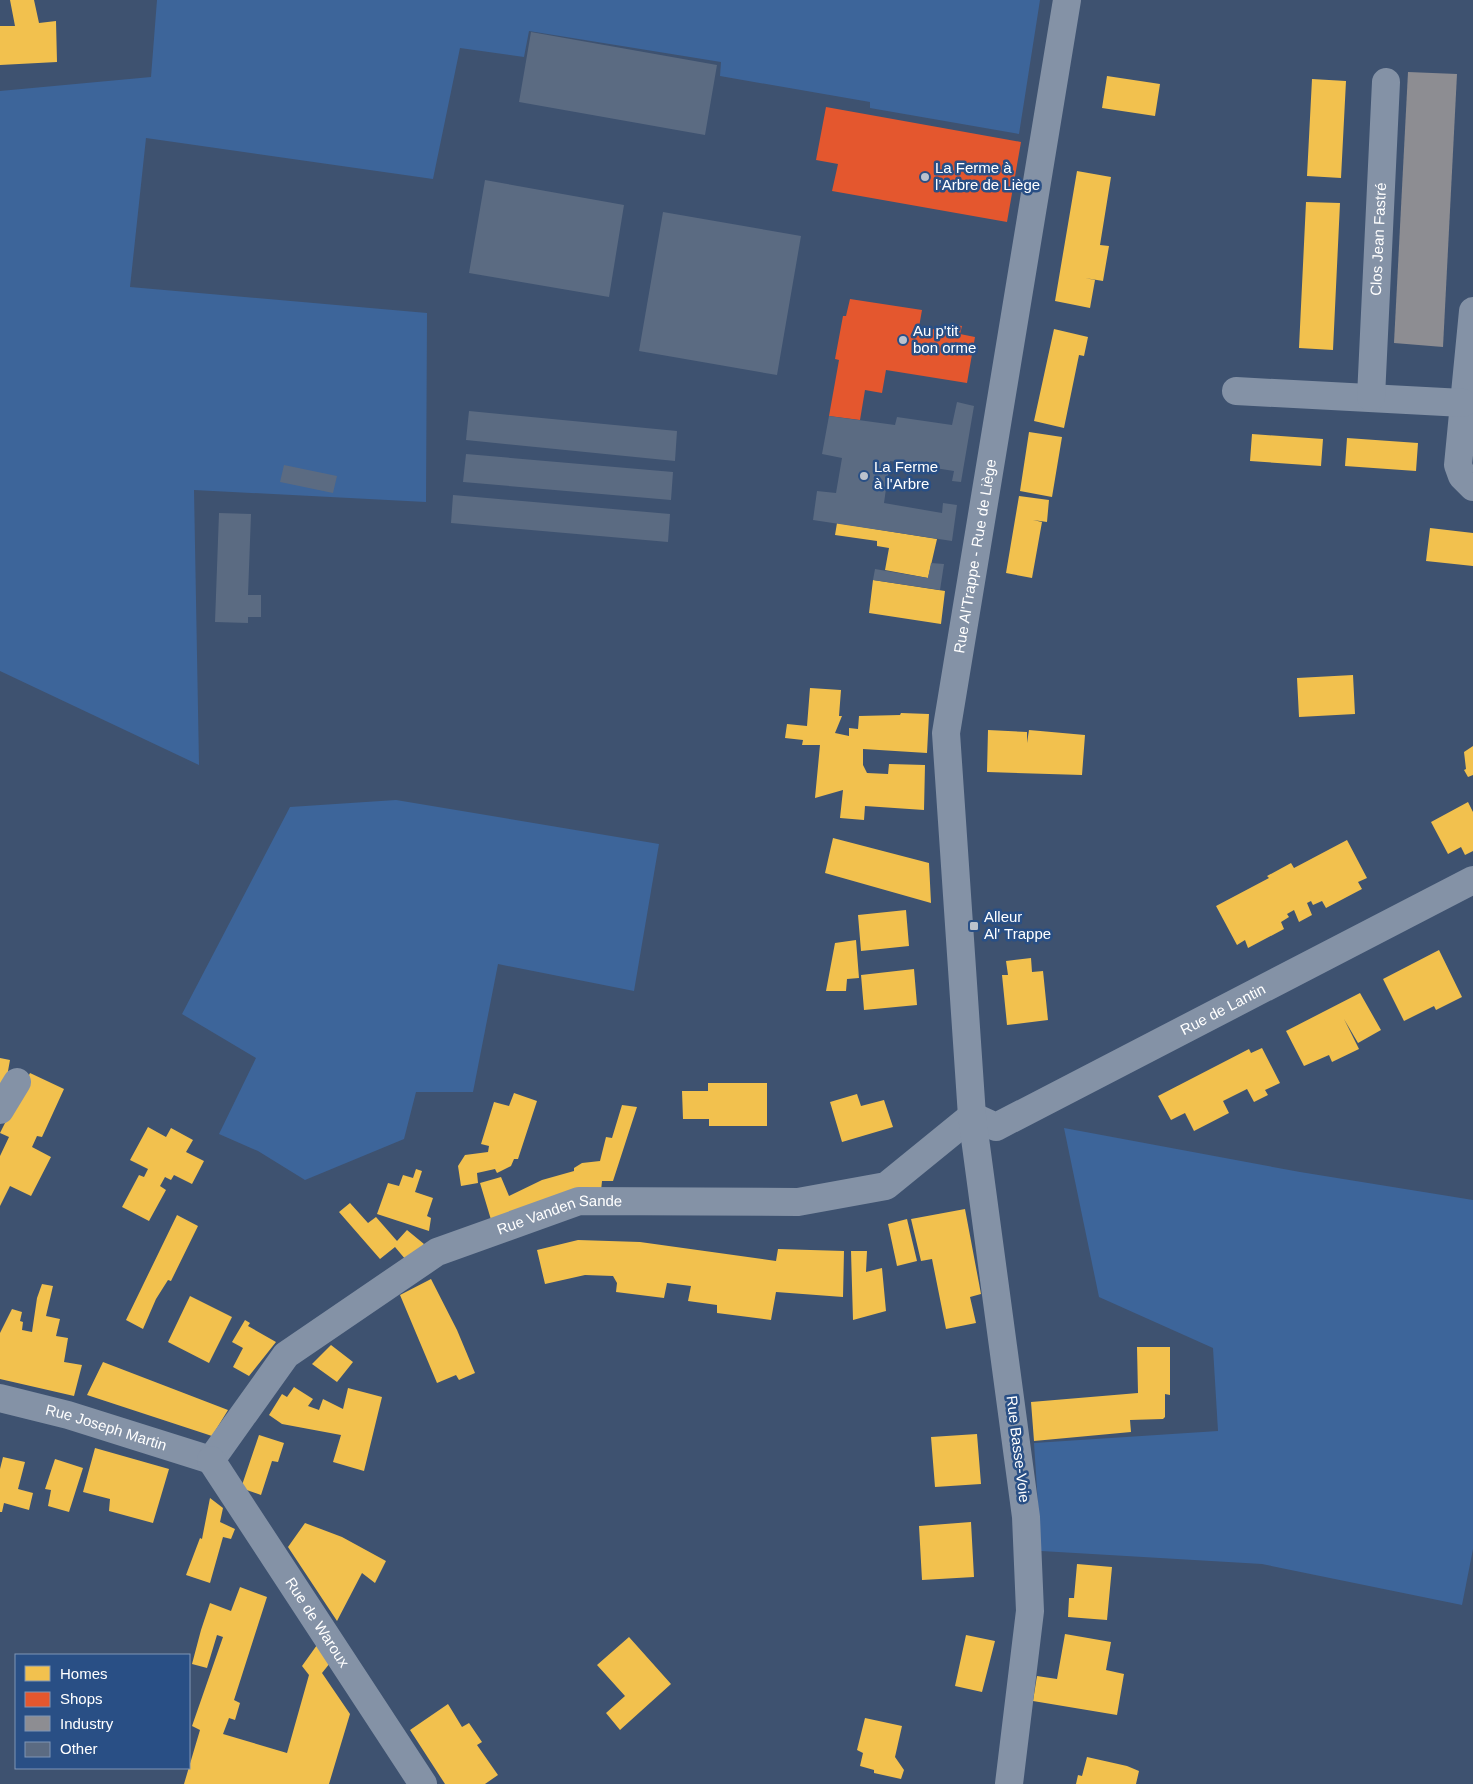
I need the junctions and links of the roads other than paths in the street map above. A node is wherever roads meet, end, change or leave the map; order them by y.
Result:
1 (1067, 0) edge
2 (1386, 82) dead end
3 (1473, 311) edge
4 (1236, 391) dead end
5 (1371, 397) junction
6 (1463, 403) junction
7 (1473, 487) edge
8 (1473, 880) edge
9 (17, 1082) dead end
10 (0, 1110) edge
11 (972, 1116) junction
12 (0, 1398) edge
13 (210, 1460) junction
14 (422, 1784) edge
15 (1009, 1784) edge

1 - 11 street, Rue Al'Trappe - Rue de Liège
2 - 5 street, Clos Jean Fastré
3 - 6 street
4 - 5 street
5 - 6 street
6 - 7 street
8 - 11 street, Rue de Lantin
9 - 10 street
11 - 13 street, Rue Vanden Sande
11 - 15 street, Rue Basse-Voie
12 - 13 street, Rue Joseph Martin
13 - 14 street, Rue de Waroux

